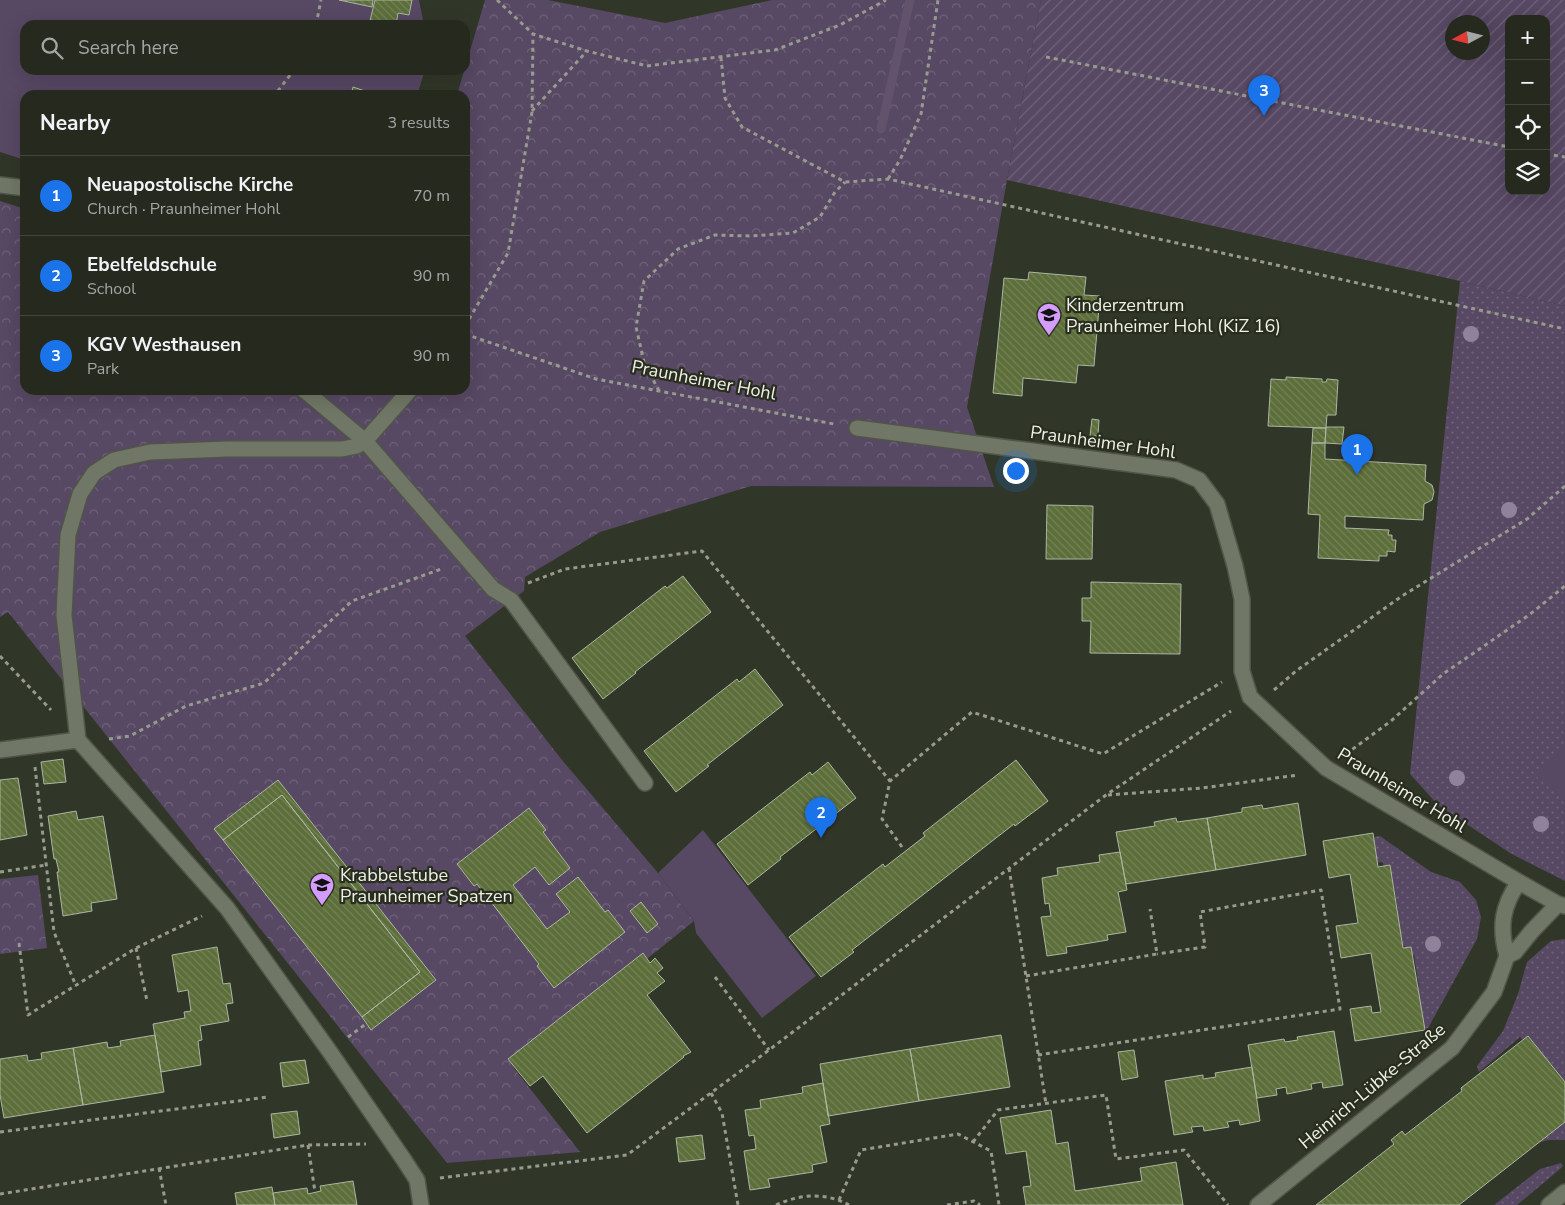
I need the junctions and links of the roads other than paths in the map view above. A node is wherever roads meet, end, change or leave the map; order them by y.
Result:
1 (0, 185) edge
2 (20, 187) edge
3 (310, 395) edge
4 (406, 395) edge
5 (857, 428) road end
6 (365, 441) junction
7 (78, 740) junction
8 (0, 750) edge
9 (645, 784) dead end
10 (1519, 882) junction
11 (1561, 905) edge
12 (1507, 956) junction
13 (1565, 1192) edge
14 (420, 1205) edge
15 (1258, 1205) edge
16 (1549, 1205) edge

1 - 2 street
3 - 6 street
4 - 6 street
5 - 10 street, Praunheimer Hohl
6 - 7 street
6 - 9 street
7 - 8 street
7 - 14 street
10 - 11 street, Praunheimer Hohl
10 - 12 street
11 - 12 street, Heinrich-Lübke-Straße
12 - 15 street, Heinrich-Lübke-Straße
13 - 16 street

